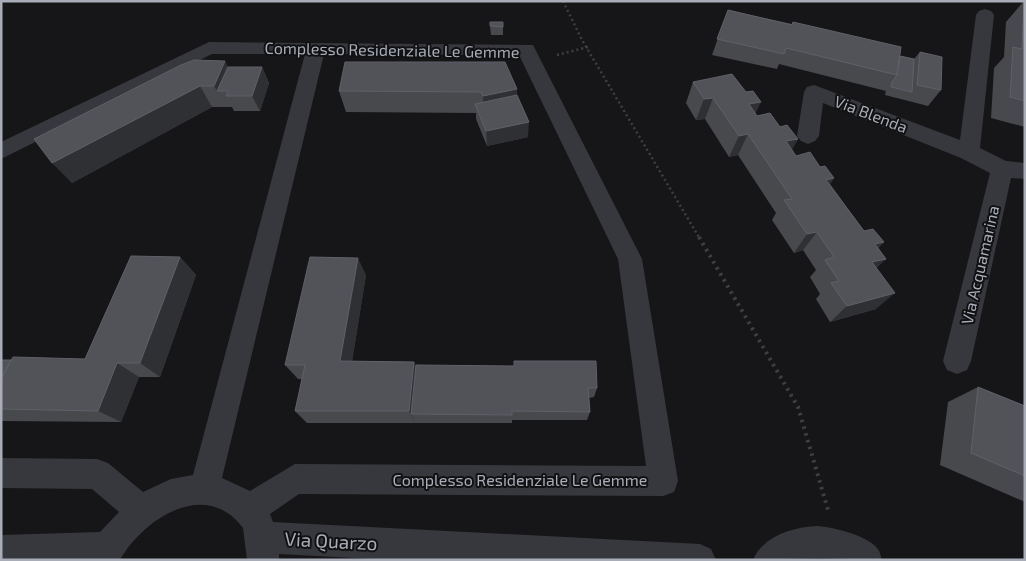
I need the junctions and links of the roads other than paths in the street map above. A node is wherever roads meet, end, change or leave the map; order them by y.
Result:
1 (986, 15) dead end
2 (316, 48) junction
3 (808, 136) dead end
4 (1, 151) edge
5 (969, 152) junction
6 (1014, 170) edge
7 (957, 362) dead end
8 (1, 472) edge
9 (204, 489) junction
10 (142, 510) junction
11 (258, 536) edge
12 (1, 551) edge
13 (853, 553) edge
14 (105, 554) edge
15 (700, 560) edge
16 (769, 560) edge

1 - 5 street
2 - 4 street, Complesso Residenziale Le Gemme
2 - 9 street
2 - 11 street, Complesso Residenziale Le Gemme
3 - 5 street, Via Blenda
5 - 6 street, Via Acquamarina
6 - 7 street, Via Acquamarina
8 - 10 street
9 - 10 street
9 - 11 street
10 - 14 street
11 - 15 street, Via Quarzo
12 - 14 street
13 - 16 street

